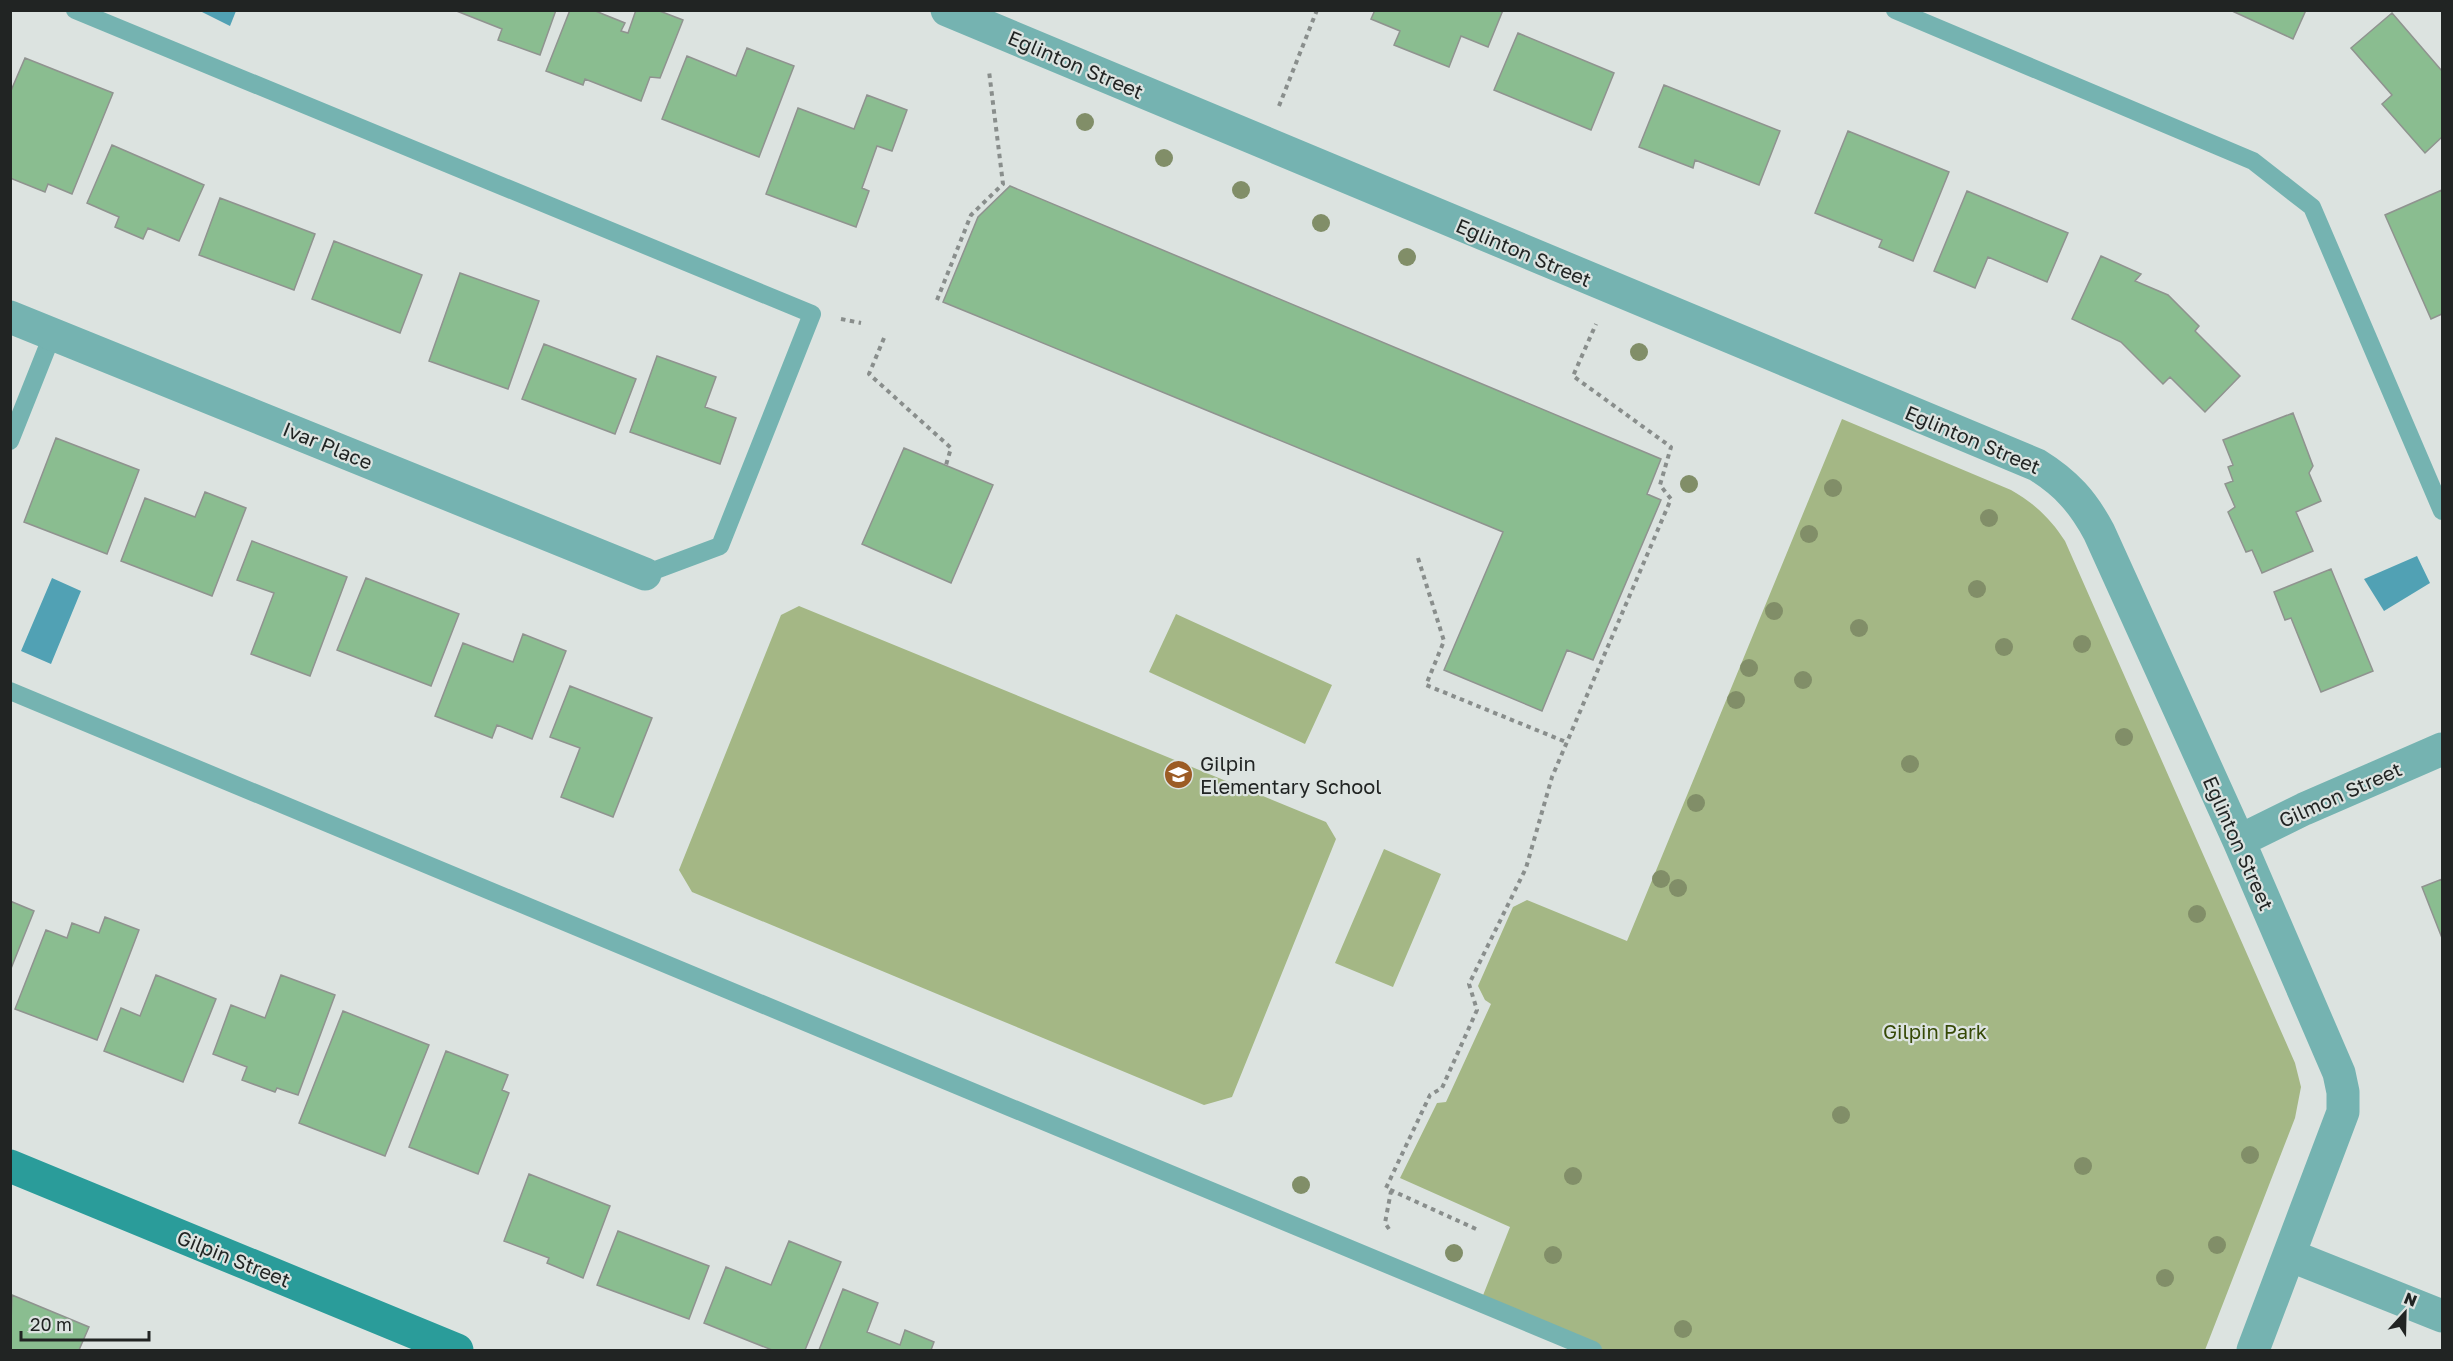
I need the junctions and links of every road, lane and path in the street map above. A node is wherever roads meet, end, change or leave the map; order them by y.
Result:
1 (75, 10) edge
2 (947, 10) edge
3 (1317, 10) edge
4 (1894, 10) edge
5 (989, 71) dead end
6 (1279, 106) dead end
7 (937, 300) dead end
8 (10, 316) edge
9 (1596, 324) dead end
10 (52, 333) junction
11 (884, 338) dead end
12 (10, 441) edge
13 (946, 465) dead end
14 (2442, 511) edge
15 (1418, 558) dead end
16 (645, 574) joint
17 (10, 691) edge
18 (1566, 742) junction
19 (2442, 749) edge
20 (2239, 841) junction
21 (10, 1166) edge
22 (1476, 1229) dead end
23 (2289, 1255) junction
24 (2442, 1316) edge
25 (439, 1347) edge
26 (1593, 1350) edge
27 (2253, 1350) edge

1 - 16 lane
2 - 20 street, Eglinton Street
3 - 6 path
4 - 14 lane
5 - 7 path
8 - 10 street, Ivar Place
9 - 18 path
10 - 12 lane
10 - 16 street, Ivar Place
11 - 13 path
15 - 18 path
17 - 26 lane
18 - 22 path
19 - 20 street, Gilmon Street
20 - 23 street, Eglinton Street
21 - 25 street, Gilpin Street
23 - 24 street
23 - 27 street, Eglinton Street

